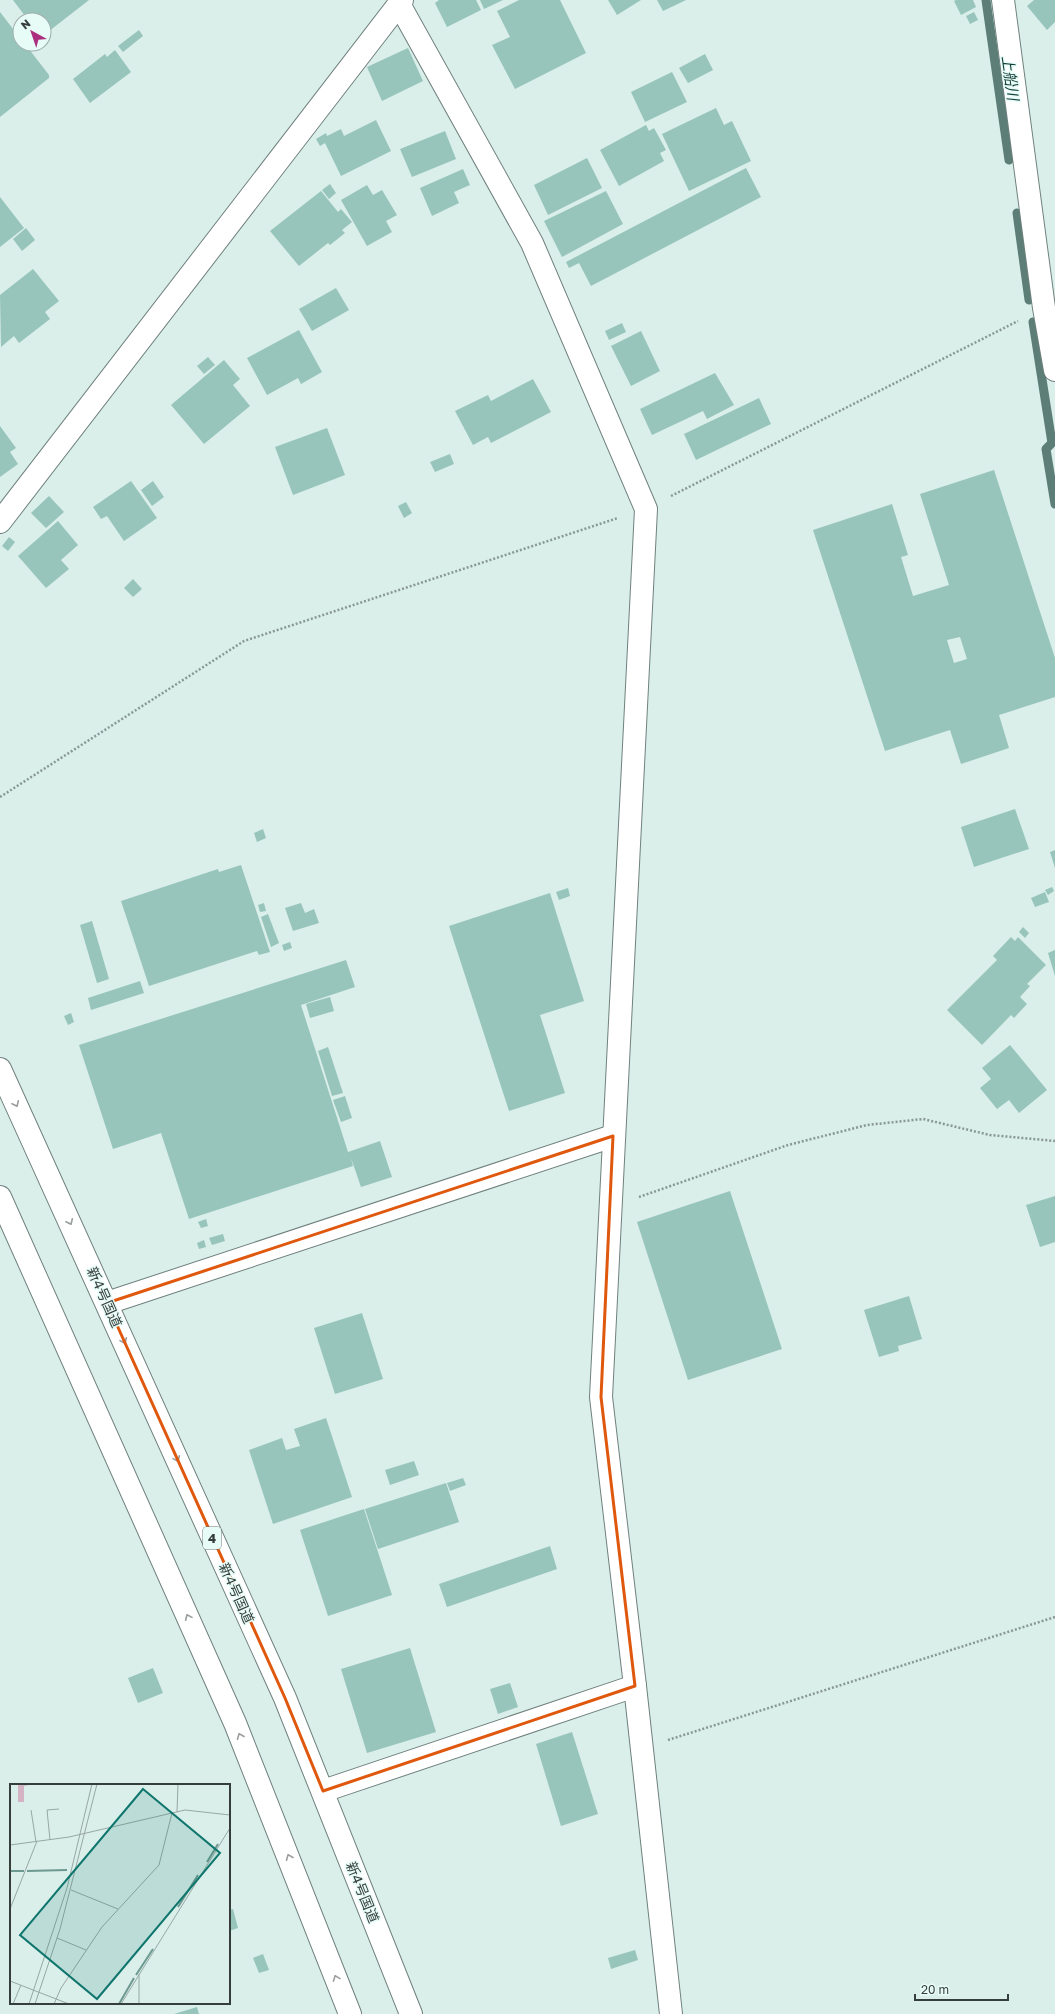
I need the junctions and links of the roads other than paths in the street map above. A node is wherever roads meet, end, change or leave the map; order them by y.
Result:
1 (1003, 0) edge
2 (400, 2) edge
3 (1055, 370) edge
4 (0, 522) edge
5 (0, 1069) edge
6 (614, 1136) junction
7 (0, 1197) edge
8 (107, 1303) junction
9 (635, 1686) junction
10 (323, 1791) junction
11 (350, 2014) edge
12 (411, 2014) edge
13 (671, 2014) edge

1 - 3 main road
2 - 4 main road
2 - 6 main road
5 -> 8 main road, 新4号国道 / 4
6 - 8 main road
6 - 9 main road
11 -> 7 main road
8 -> 10 main road, 新4号国道 / 4
9 - 10 main road
9 - 13 main road
10 - 12 main road, 新4号国道 / 4

